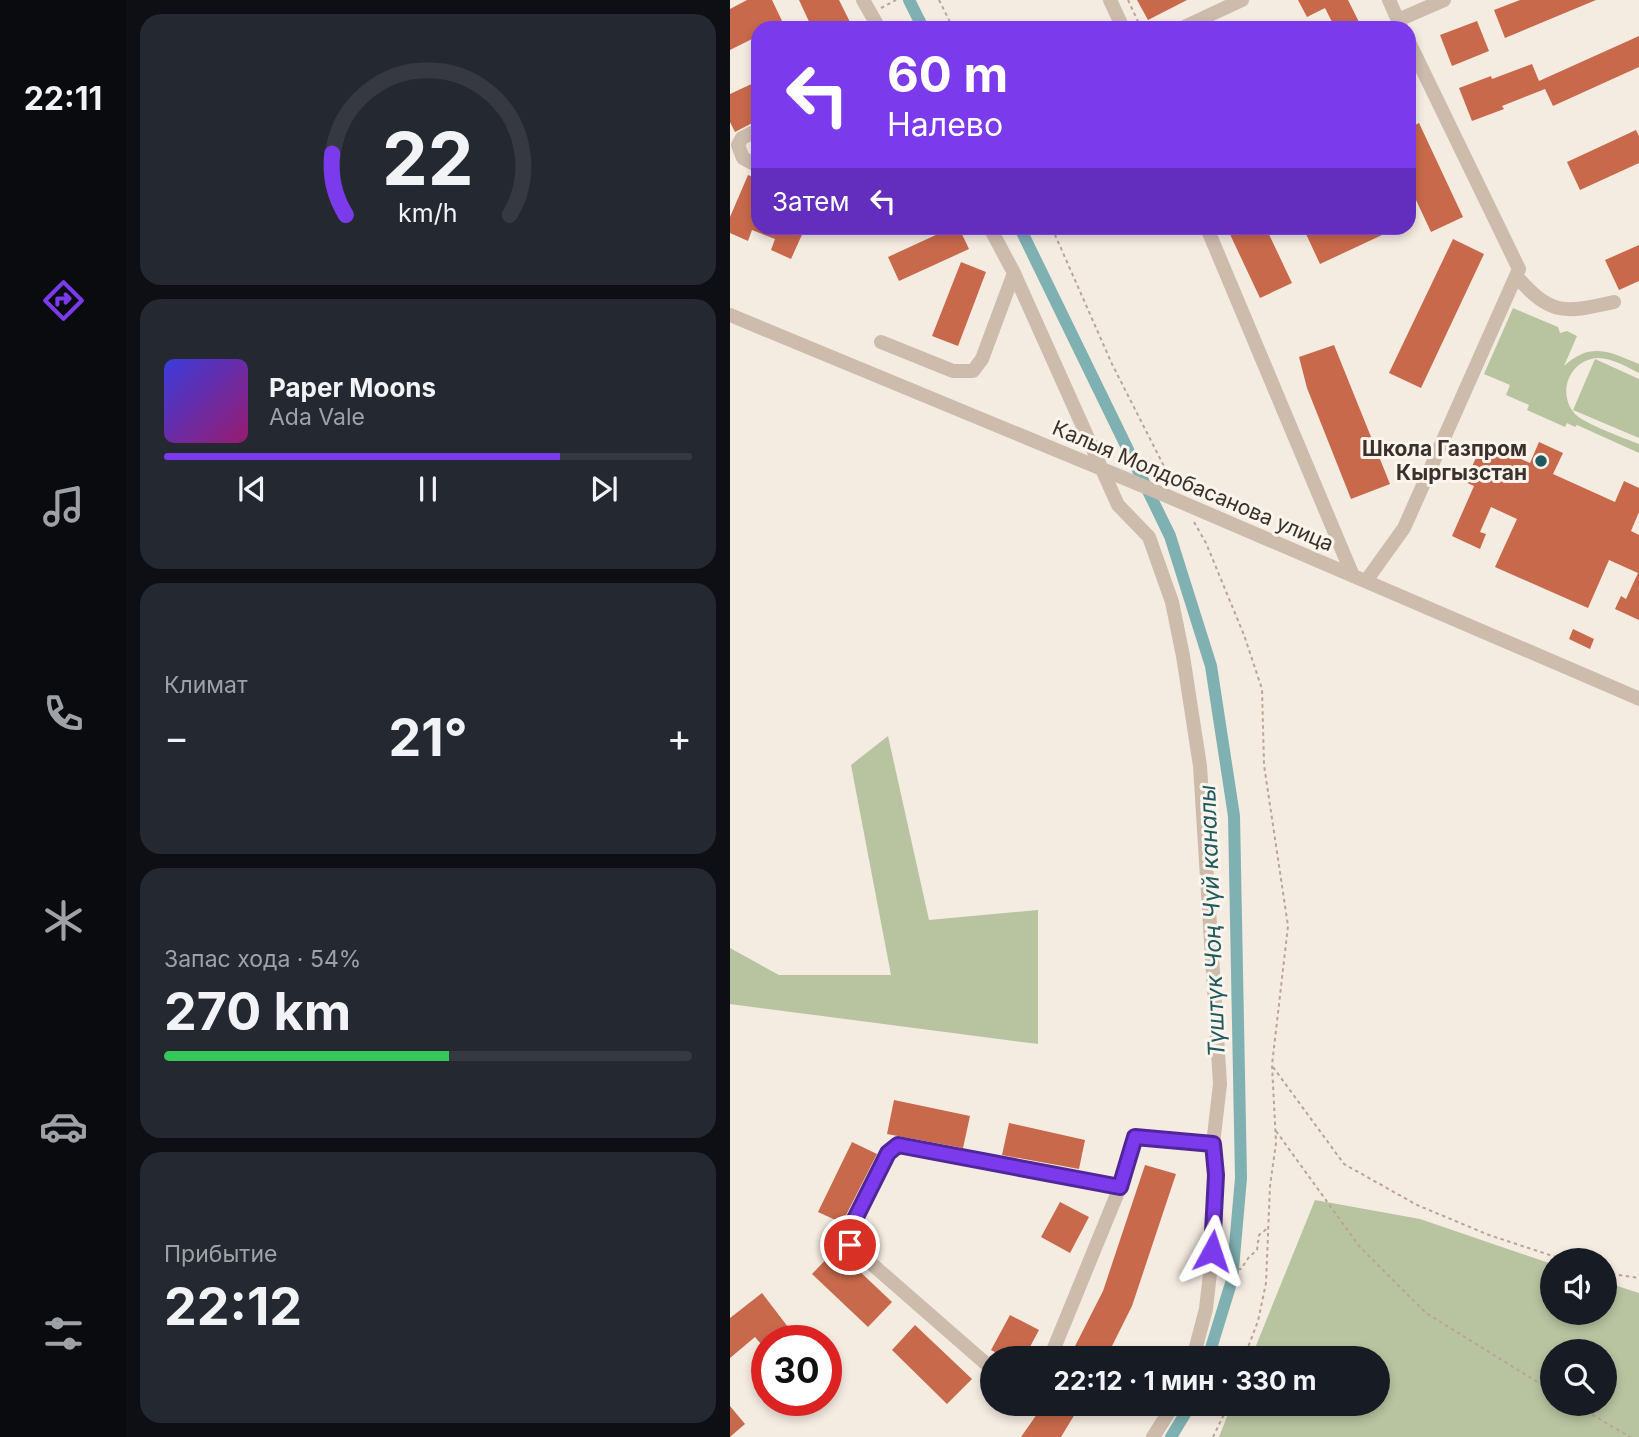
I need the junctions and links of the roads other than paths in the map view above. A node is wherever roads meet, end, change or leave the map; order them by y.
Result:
1 (863, 0) edge
2 (1110, 0) edge
3 (1242, 0) edge
4 (1389, 0) edge
5 (1444, 0) edge
6 (875, 21) edge
7 (1120, 21) edge
8 (1197, 21) edge
9 (1399, 21) edge
10 (1406, 21) edge
11 (1416, 56) edge
12 (751, 134) edge
13 (751, 162) edge
14 (994, 235) edge
15 (1210, 235) edge
16 (1014, 273) junction
17 (1517, 277) junction
18 (1614, 302) dead end
19 (730, 315) edge
20 (881, 342) dead end
21 (1103, 470) junction
22 (1360, 579) junction
23 (1639, 699) edge
24 (1213, 1144) junction
25 (1120, 1187) junction
26 (1056, 1346) edge
27 (1196, 1346) edge
28 (980, 1359) edge
29 (1166, 1416) edge
30 (1153, 1437) edge

1 - 6 street
2 - 7 street
3 - 8 street
4 - 9 street
5 - 10 street
11 - 17 street
12 - 13 street
14 - 16 street
15 - 22 street
16 - 20 street
16 - 21 street
17 - 18 street
17 - 22 street
19 - 21 street, Калыя Молдобасанова улица
21 - 22 street, Калыя Молдобасанова улица
21 - 24 street
22 - 23 street, Калыя Молдобасанова улица
24 - 25 street
24 - 27 street
25 - 26 street
25 - 28 street
29 - 30 street

